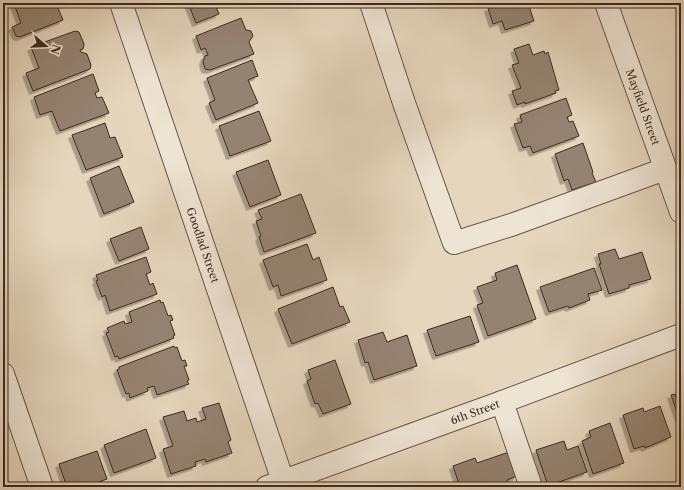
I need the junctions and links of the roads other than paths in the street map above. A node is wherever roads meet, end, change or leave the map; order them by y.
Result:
1 (121, 3) edge
2 (371, 3) edge
3 (606, 3) edge
4 (665, 169) junction
5 (681, 212) edge
6 (681, 335) edge
7 (3, 374) edge
8 (502, 402) junction
9 (279, 485) edge
10 (42, 487) edge
11 (531, 487) edge

1 - 9 street, Goodlad Street
2 - 4 street
3 - 4 street, Mayfield Street
4 - 5 street, Mayfield Street
6 - 8 street, 6th Street
7 - 10 street
8 - 9 street, 6th Street
8 - 11 street

